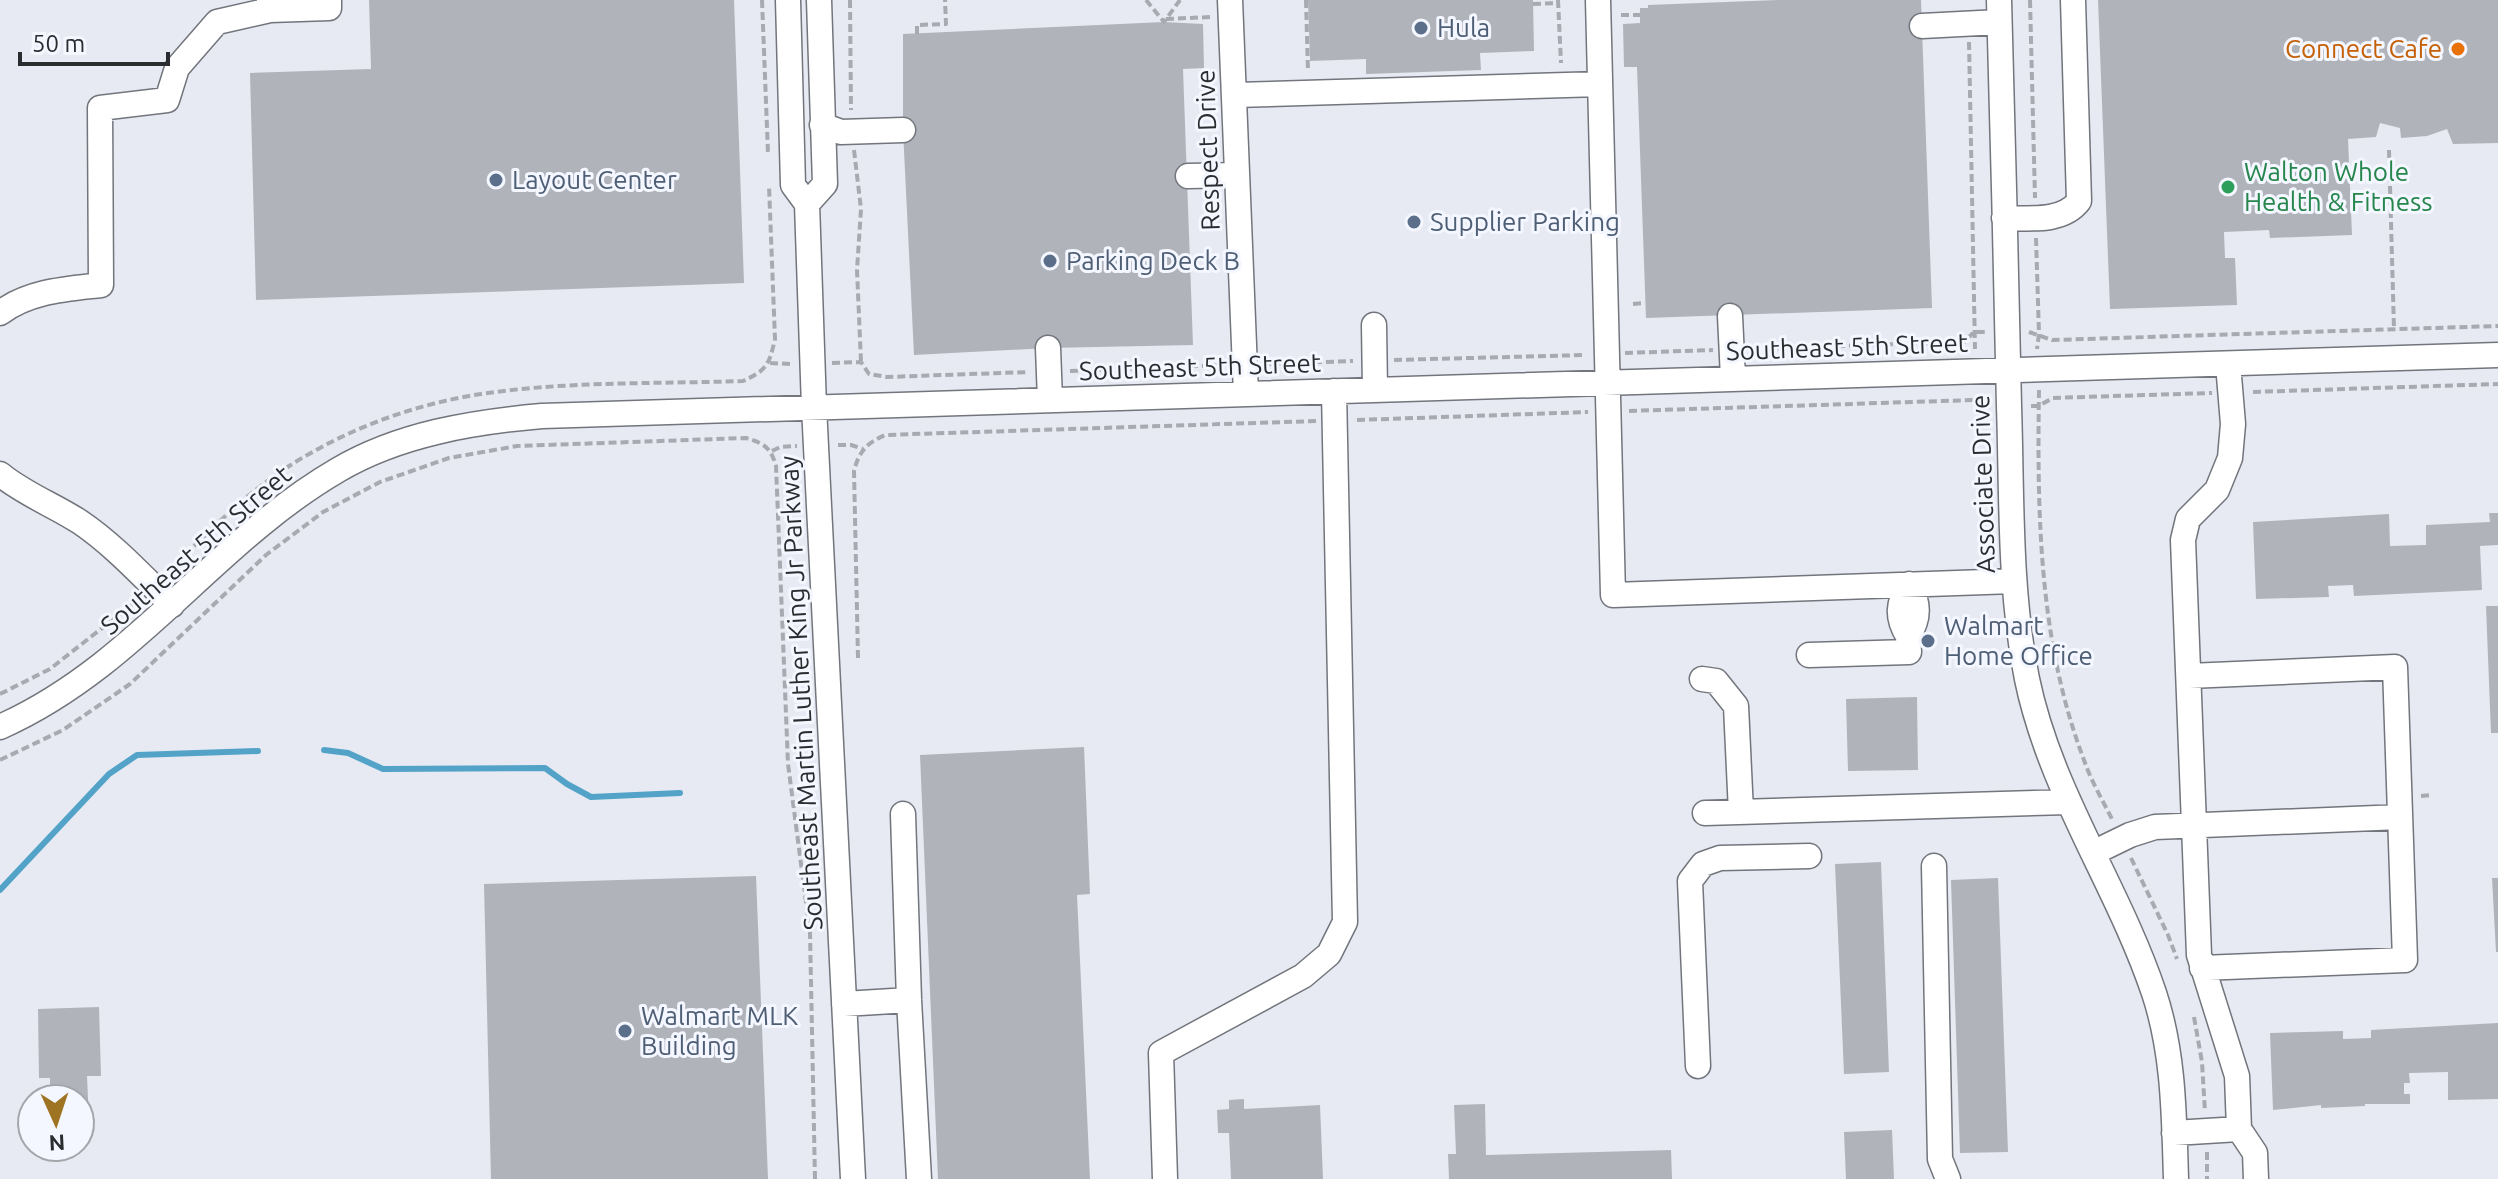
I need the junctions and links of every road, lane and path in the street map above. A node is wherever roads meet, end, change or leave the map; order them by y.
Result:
1 (329, 0) edge
2 (762, 0) edge
3 (788, 0) edge
4 (819, 0) edge
5 (850, 0) edge
6 (945, 0) edge
7 (1146, 0) edge
8 (1180, 0) edge
9 (1230, 0) edge
10 (1306, 0) edge
11 (1598, 0) edge
12 (2030, 0) edge
13 (2073, 0) edge
14 (1558, 2) edge
15 (1533, 4) dead end
16 (269, 5) edge
17 (1999, 11) edge
18 (1621, 15) dead end
19 (1640, 15) dead end
20 (1211, 17) dead end
21 (1166, 19) junction
22 (1922, 26) dead end
23 (917, 34) dead end
24 (1969, 36) dead end
25 (1561, 65) dead end
26 (1308, 74) dead end
27 (1600, 84) junction
28 (1235, 95) junction
29 (851, 122) dead end
30 (822, 125) junction
31 (903, 130) dead end
32 (853, 140) dead end
33 (2389, 150) dead end
34 (769, 165) dead end
35 (1237, 175) junction
36 (1188, 176) dead end
37 (769, 181) dead end
38 (807, 204) junction
39 (2035, 217) junction
40 (2004, 218) junction
41 (1645, 303) dead end
42 (1633, 304) dead end
43 (0, 313) edge
44 (1730, 316) dead end
45 (1374, 325) dead end
46 (2486, 326) junction
47 (2498, 326) edge
48 (2394, 329) junction
49 (2024, 331) dead end
50 (1974, 332) junction
51 (1984, 332) dead end
52 (2039, 334) junction
53 (2492, 346) edge
54 (1048, 348) dead end
55 (1975, 348) dead end
56 (2037, 348) dead end
57 (1732, 350) junction
58 (1388, 360) dead end
59 (1360, 361) dead end
60 (1640, 361) dead end
61 (844, 362) dead end
62 (861, 362) junction
63 (770, 363) junction
64 (1579, 363) dead end
65 (778, 364) dead end
66 (1260, 364) dead end
67 (2228, 364) junction
68 (1229, 365) dead end
69 (2008, 370) junction
70 (1067, 371) dead end
71 (1031, 372) dead end
72 (760, 373) junction
73 (869, 374) junction
74 (1733, 378) junction
75 (868, 382) dead end
76 (1609, 382) junction
77 (760, 383) dead end
78 (2498, 384) edge
79 (515, 390) dead end
80 (1375, 390) junction
81 (2039, 390) dead end
82 (1334, 391) junction
83 (2250, 392) dead end
84 (2207, 393) dead end
85 (1246, 394) junction
86 (1050, 400) junction
87 (1580, 404) dead end
88 (2038, 406) junction
89 (814, 407) junction
90 (1989, 407) dead end
91 (2026, 407) dead end
92 (1627, 411) dead end
93 (1334, 420) junction
94 (763, 431) dead end
95 (761, 442) junction
96 (851, 445) dead end
97 (780, 447) dead end
98 (863, 449) junction
99 (772, 451) junction
100 (0, 474) edge
101 (2014, 581) junction
102 (1909, 584) junction
103 (172, 605) junction
104 (128, 610) dead end
105 (1809, 655) dead end
106 (858, 658) dead end
107 (2189, 676) junction
108 (1702, 679) dead end
109 (0, 694) edge
110 (0, 727) edge
111 (0, 760) edge
112 (2068, 802) junction
113 (1741, 812) junction
114 (1705, 813) dead end
115 (903, 814) dead end
116 (2400, 817) junction
117 (2112, 819) dead end
118 (2194, 825) junction
119 (2093, 853) junction
120 (1809, 856) dead end
121 (2133, 861) dead end
122 (1934, 866) dead end
123 (2177, 961) dead end
124 (2202, 968) junction
125 (909, 1000) junction
126 (844, 1004) junction
127 (2194, 1016) dead end
128 (1698, 1066) dead end
129 (2205, 1114) dead end
130 (2239, 1129) junction
131 (2174, 1133) junction
132 (2207, 1148) dead end
133 (815, 1179) edge
134 (853, 1179) edge
135 (919, 1179) edge
136 (1165, 1179) edge
137 (1948, 1179) edge
138 (2176, 1179) edge
139 (2207, 1179) edge
140 (2256, 1179) edge

1 - 16 street
2 - 34 path
3 - 38 street, Southeast Martin Luther King Jr Parkway
4 - 30 street, Southeast Martin Luther King Jr Parkway
5 - 29 path
6 - 23 path
7 - 21 path
8 - 21 path
9 - 28 street, Respect Drive
10 - 26 path
11 - 27 street
12 - 39 path
13 - 39 street
14 - 15 path
14 - 25 path
16 - 43 street
17 - 22 street
17 - 40 street, Associate Drive
18 - 19 path
20 - 21 path
24 - 50 path
27 - 28 street
27 - 76 street
28 - 35 street, Respect Drive
30 - 31 street
30 - 38 street, Southeast Martin Luther King Jr Parkway
32 - 62 path
33 - 48 path
35 - 36 street
35 - 85 street, Respect Drive
37 - 63 path
38 - 89 street, Southeast Martin Luther King Jr Parkway
39 - 40 street
39 - 52 path
40 - 69 street, Associate Drive
41 - 42 path
44 - 57 street
45 - 80 street
46 - 47 path
46 - 48 path
46 - 53 path
48 - 52 path
49 - 52 path
50 - 51 path
50 - 55 path
50 - 57 path
52 - 56 path
53 - 67 street, Southeast 5th Street
54 - 86 street
57 - 60 path
57 - 74 street
58 - 64 path
59 - 66 path
61 - 62 path
62 - 73 path
63 - 65 path
63 - 72 path
67 - 69 street, Southeast 5th Street
67 - 107 street
68 - 70 path
69 - 74 street, Southeast 5th Street
69 - 101 street, Associate Drive
71 - 73 path
72 - 77 path
72 - 79 path
73 - 75 path
74 - 76 street, Southeast 5th Street
76 - 80 street, Southeast 5th Street
76 - 102 street
78 - 83 path
80 - 82 street, Southeast 5th Street
81 - 88 path
82 - 85 street, Southeast 5th Street
82 - 93 street
84 - 88 path
85 - 86 street, Southeast 5th Street
86 - 89 street, Southeast 5th Street
87 - 93 path
88 - 91 path
88 - 117 path
89 - 103 street, Southeast 5th Street
89 - 126 street, Southeast Martin Luther King Jr Parkway
90 - 92 path
93 - 98 path
93 - 136 street
94 - 95 path
95 - 99 path
95 - 111 path
96 - 98 path
97 - 99 path
98 - 106 path
99 - 133 path
100 - 103 street
101 - 102 street
101 - 112 street, Associate Drive
102 - 105 street
103 - 110 street, Southeast 5th Street
104 - 109 path
107 - 116 street
107 - 118 street
108 - 113 street
112 - 113 street
112 - 119 street, Associate Drive
113 - 114 street
115 - 125 street
116 - 118 street
116 - 124 street
118 - 119 street
118 - 124 street
119 - 131 street, Associate Drive
120 - 128 street
121 - 123 path
122 - 137 street
124 - 130 street
125 - 126 street
125 - 135 street
126 - 134 street, Southeast Martin Luther King Jr Parkway
127 - 129 path
130 - 131 street
130 - 140 street
131 - 138 street, Associate Drive
132 - 139 path

